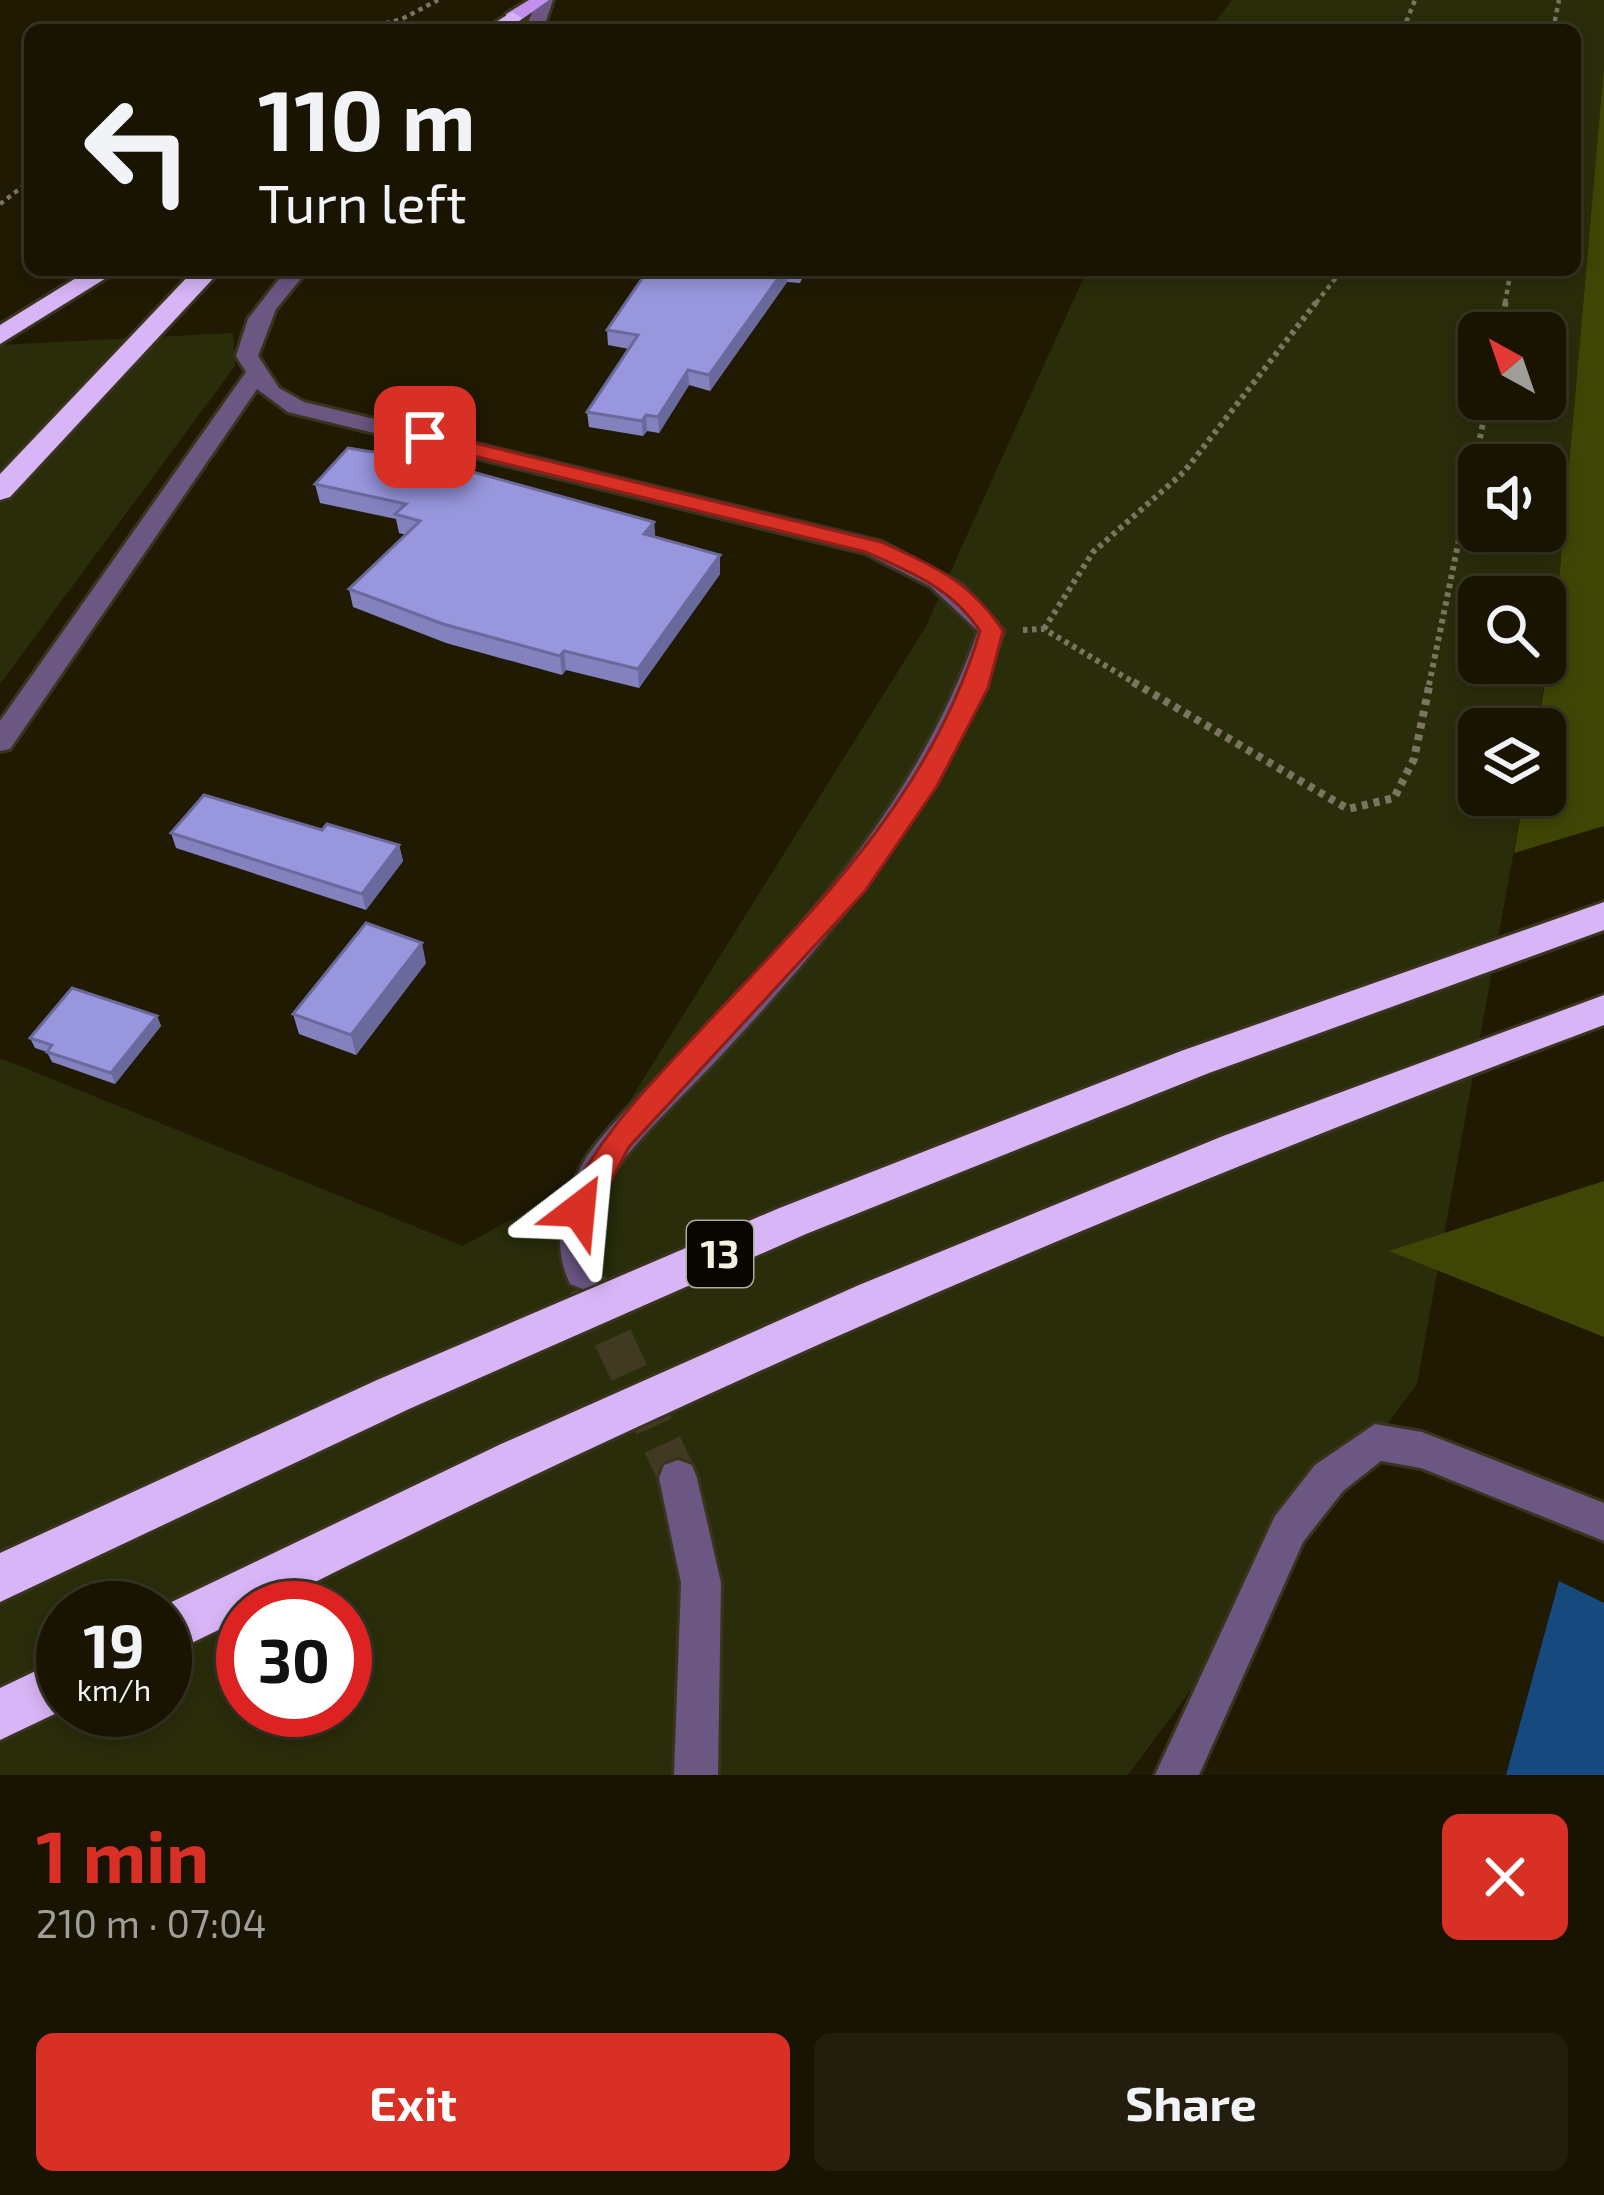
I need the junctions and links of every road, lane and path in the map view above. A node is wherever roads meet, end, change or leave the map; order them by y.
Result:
1 (438, 0) edge
2 (543, 0) edge
3 (382, 24) edge
4 (504, 24) edge
5 (96, 276) edge
6 (202, 276) edge
7 (292, 276) edge
8 (1337, 276) edge
9 (1509, 276) edge
10 (1503, 312) edge
11 (0, 336) edge
12 (255, 376) junction
13 (1484, 420) edge
14 (0, 491) edge
15 (1044, 629) junction
16 (992, 631) junction
17 (0, 742) edge
18 (1604, 916) edge
19 (1604, 1010) edge
20 (583, 1273) tunnel mouth
21 (678, 1478) tunnel mouth
22 (1604, 1522) edge
23 (0, 1579) edge
24 (192, 1618) edge
25 (36, 1696) edge
26 (0, 1714) edge
27 (695, 1775) edge
28 (1177, 1775) edge

1 - 3 path
2 - 4 main road
5 - 11 highway
6 - 14 highway
7 - 12 street
8 - 15 path
9 - 10 path
12 - 16 street
12 - 17 street
13 - 15 path
15 - 16 path
16 - 20 street
18 - 23 highway, 13
19 - 24 highway, 13
21 - 27 street
22 - 28 street
25 - 26 highway

